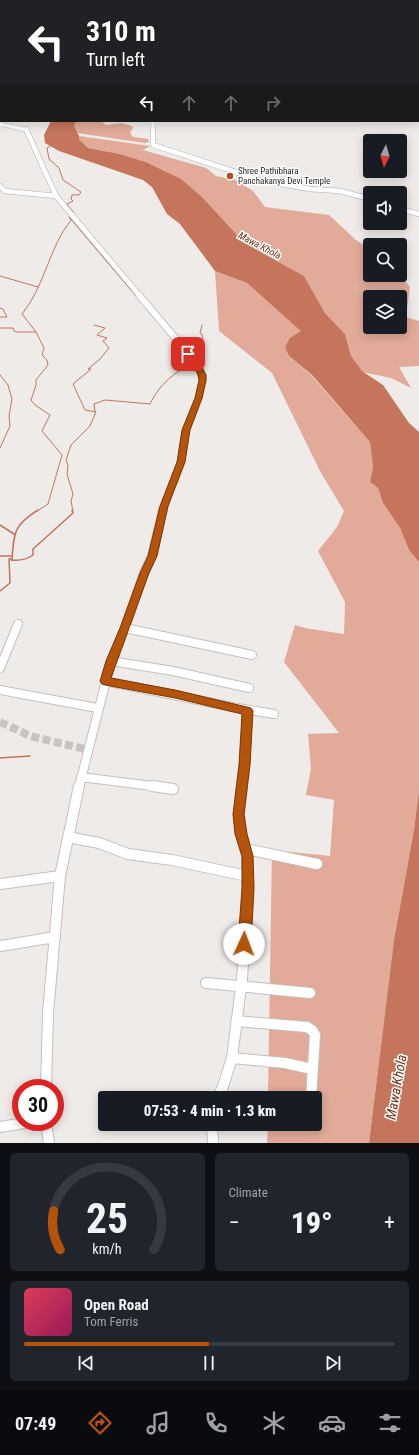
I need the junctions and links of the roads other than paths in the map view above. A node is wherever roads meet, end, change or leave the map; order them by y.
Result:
1 (153, 122) edge
2 (0, 124) edge
3 (0, 186) edge
4 (56, 196) junction
5 (363, 197) edge
6 (407, 211) edge
7 (419, 214) edge
8 (18, 624) dead end
9 (125, 628) junction
10 (252, 655) dead end
11 (111, 661) junction
12 (0, 668) edge
13 (105, 681) junction
14 (249, 688) dead end
15 (0, 690) edge
16 (98, 708) junction
17 (247, 711) junction
18 (274, 714) dead end
19 (81, 776) junction
20 (173, 788) dead end
21 (68, 837) junction
22 (246, 849) junction
23 (316, 864) dead end
24 (60, 876) junction
25 (247, 876) junction
26 (0, 884) edge
27 (55, 937) junction
28 (0, 946) edge
29 (206, 983) dead end
30 (241, 985) junction
31 (310, 992) dead end
32 (236, 1021) junction
33 (232, 1058) junction
34 (312, 1069) junction
35 (46, 1079) edge
36 (221, 1091) edge
37 (311, 1091) edge
38 (12, 1125) edge
39 (0, 1127) edge
40 (47, 1131) edge
41 (212, 1131) edge
42 (49, 1143) edge
43 (213, 1143) edge

1 - 5 street
2 - 4 street
3 - 4 street
4 - 9 street
6 - 7 street
8 - 12 street
9 - 10 street
9 - 11 street
11 - 13 street
11 - 14 street
13 - 16 street
13 - 17 street
15 - 16 street
16 - 19 street
17 - 18 street
17 - 22 street
19 - 20 street
19 - 21 street
21 - 24 street
21 - 25 street
22 - 23 street
22 - 25 street
24 - 26 street
24 - 27 street
25 - 30 street
27 - 28 street
27 - 35 street
29 - 30 street
30 - 31 street
30 - 32 street
32 - 33 street
32 - 34 street
33 - 34 street
33 - 36 street
34 - 37 street
38 - 39 street
40 - 42 street
41 - 43 street

